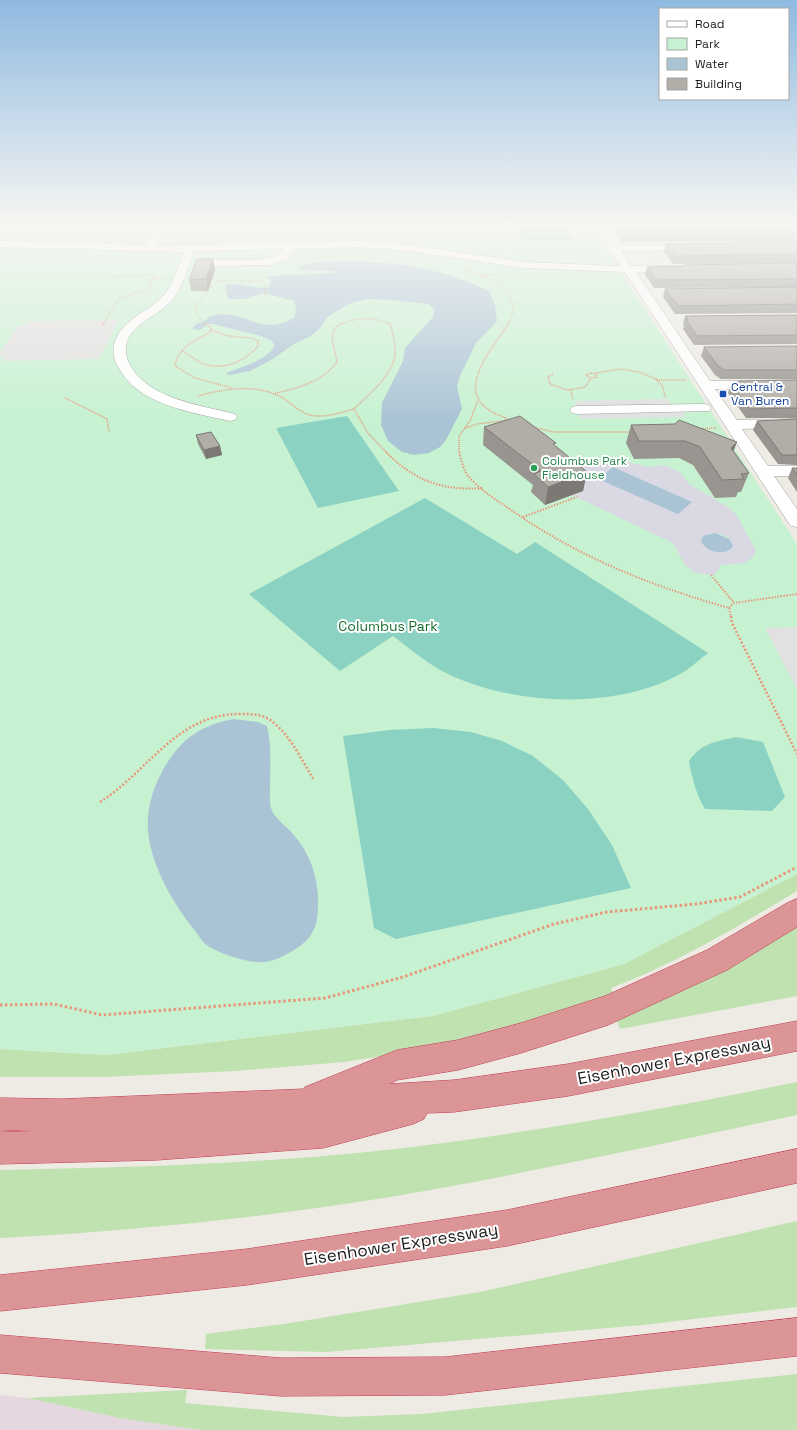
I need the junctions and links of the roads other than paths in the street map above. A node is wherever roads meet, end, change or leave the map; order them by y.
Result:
1 (173, 289) edge
2 (646, 289) edge
3 (797, 384) edge
4 (706, 385) junction
5 (704, 408) dead end
6 (578, 410) dead end
7 (230, 417) dead end
8 (797, 424) edge
9 (732, 425) junction
10 (764, 471) junction
11 (797, 471) edge
12 (797, 522) edge
13 (797, 912) edge
14 (797, 1036) edge
15 (454, 1096) junction
16 (298, 1105) junction
17 (0, 1114) edge
18 (0, 1148) edge
19 (797, 1166) edge
20 (0, 1293) edge
21 (797, 1337) edge
22 (0, 1354) edge

1 - 7 street
2 - 4 street
3 - 4 street
4 - 9 street
5 - 6 street
8 - 9 street
9 - 10 street
10 - 11 street
10 - 12 street
13 - 16 highway
14 - 15 highway, Eisenhower Expressway
15 - 16 highway, Eisenhower Expressway
15 - 18 highway
16 - 17 highway, Eisenhower Expressway
19 - 20 highway, Eisenhower Expressway
21 - 22 highway

